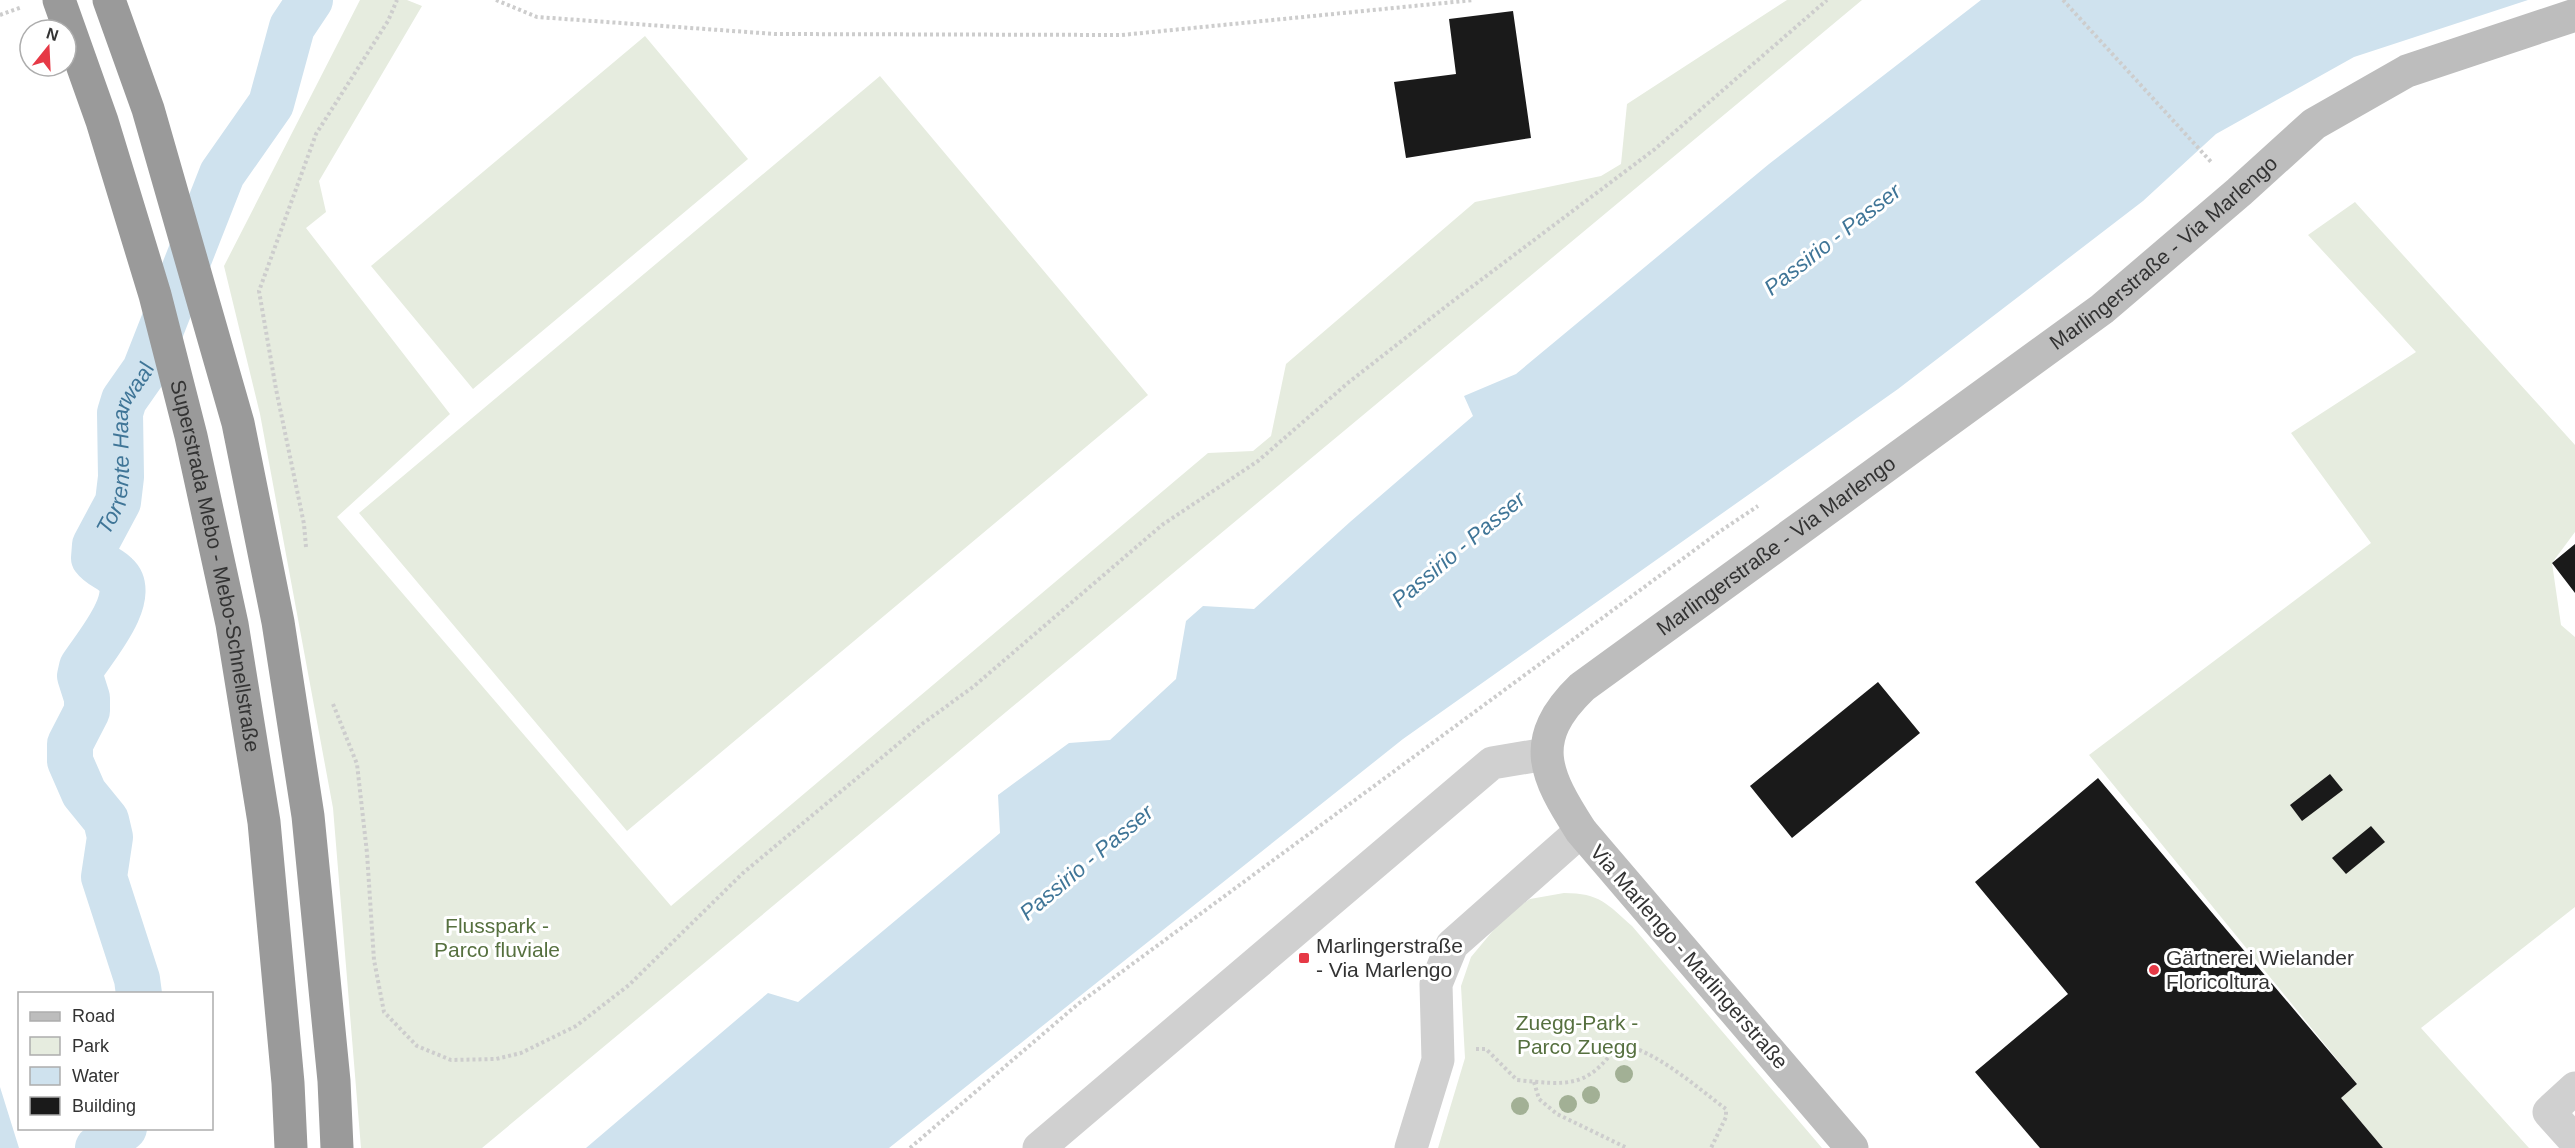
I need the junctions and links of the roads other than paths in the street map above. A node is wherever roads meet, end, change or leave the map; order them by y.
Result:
1 (59, 0) edge
2 (109, 0) edge
3 (2575, 15) edge
4 (1546, 754) junction
5 (1581, 831) junction
6 (2575, 1088) edge
7 (2575, 1141) edge
8 (291, 1148) edge
9 (337, 1148) edge
10 (1039, 1148) edge
11 (1411, 1148) edge
12 (1852, 1148) edge

1 - 8 highway, Superstrada Mebo - Mebo-Schnellstraße
2 - 9 highway
3 - 4 street, Marlingerstraße - Via Marlengo
4 - 5 street, Via Marlengo - Marlingerstraße
4 - 10 street
5 - 11 street
5 - 12 street, Via Marlengo - Marlingerstraße
6 - 7 street

